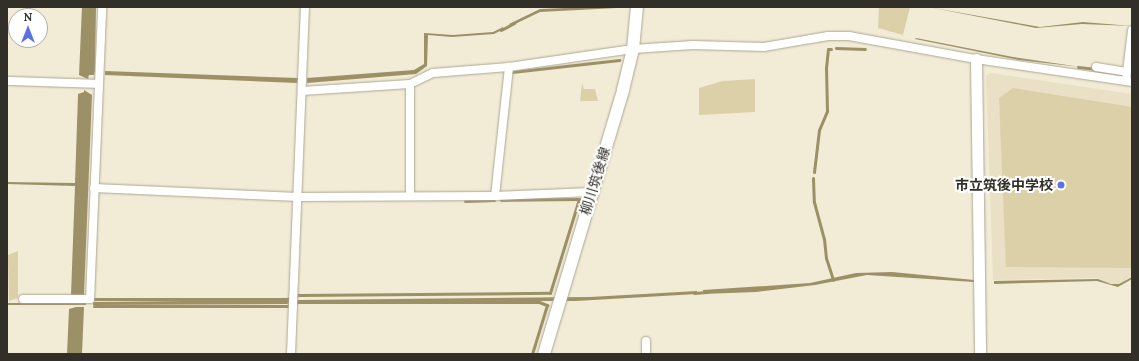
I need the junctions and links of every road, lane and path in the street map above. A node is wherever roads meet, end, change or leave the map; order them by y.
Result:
1 (102, 7) edge
2 (305, 7) edge
3 (637, 7) edge
4 (1132, 30) edge
5 (632, 49) junction
6 (976, 59) junction
7 (510, 67) junction
8 (1096, 67) dead end
9 (1127, 72) junction
10 (7, 81) edge
11 (1129, 81) edge
12 (98, 84) junction
13 (410, 84) junction
14 (302, 91) junction
15 (94, 188) junction
16 (591, 192) junction
17 (298, 196) junction
18 (410, 196) junction
19 (495, 196) junction
20 (23, 299) dead end
21 (646, 341) dead end
22 (291, 354) edge
23 (544, 354) edge
24 (646, 354) edge
25 (980, 354) edge

1 - 12 street
2 - 14 street
3 - 5 main road, 柳川筑後線
4 - 9 street
5 - 6 street
5 - 7 street
5 - 16 main road, 柳川筑後線
6 - 11 street
6 - 25 street
7 - 13 street
7 - 19 street
8 - 9 street
9 - 11 street
10 - 12 street
12 - 15 street
13 - 14 street
13 - 18 street
14 - 17 street
15 - 17 street
15 - 20 street
16 - 19 street
16 - 23 main road, 柳川筑後線
17 - 18 street
17 - 22 street
18 - 19 street
21 - 24 street

